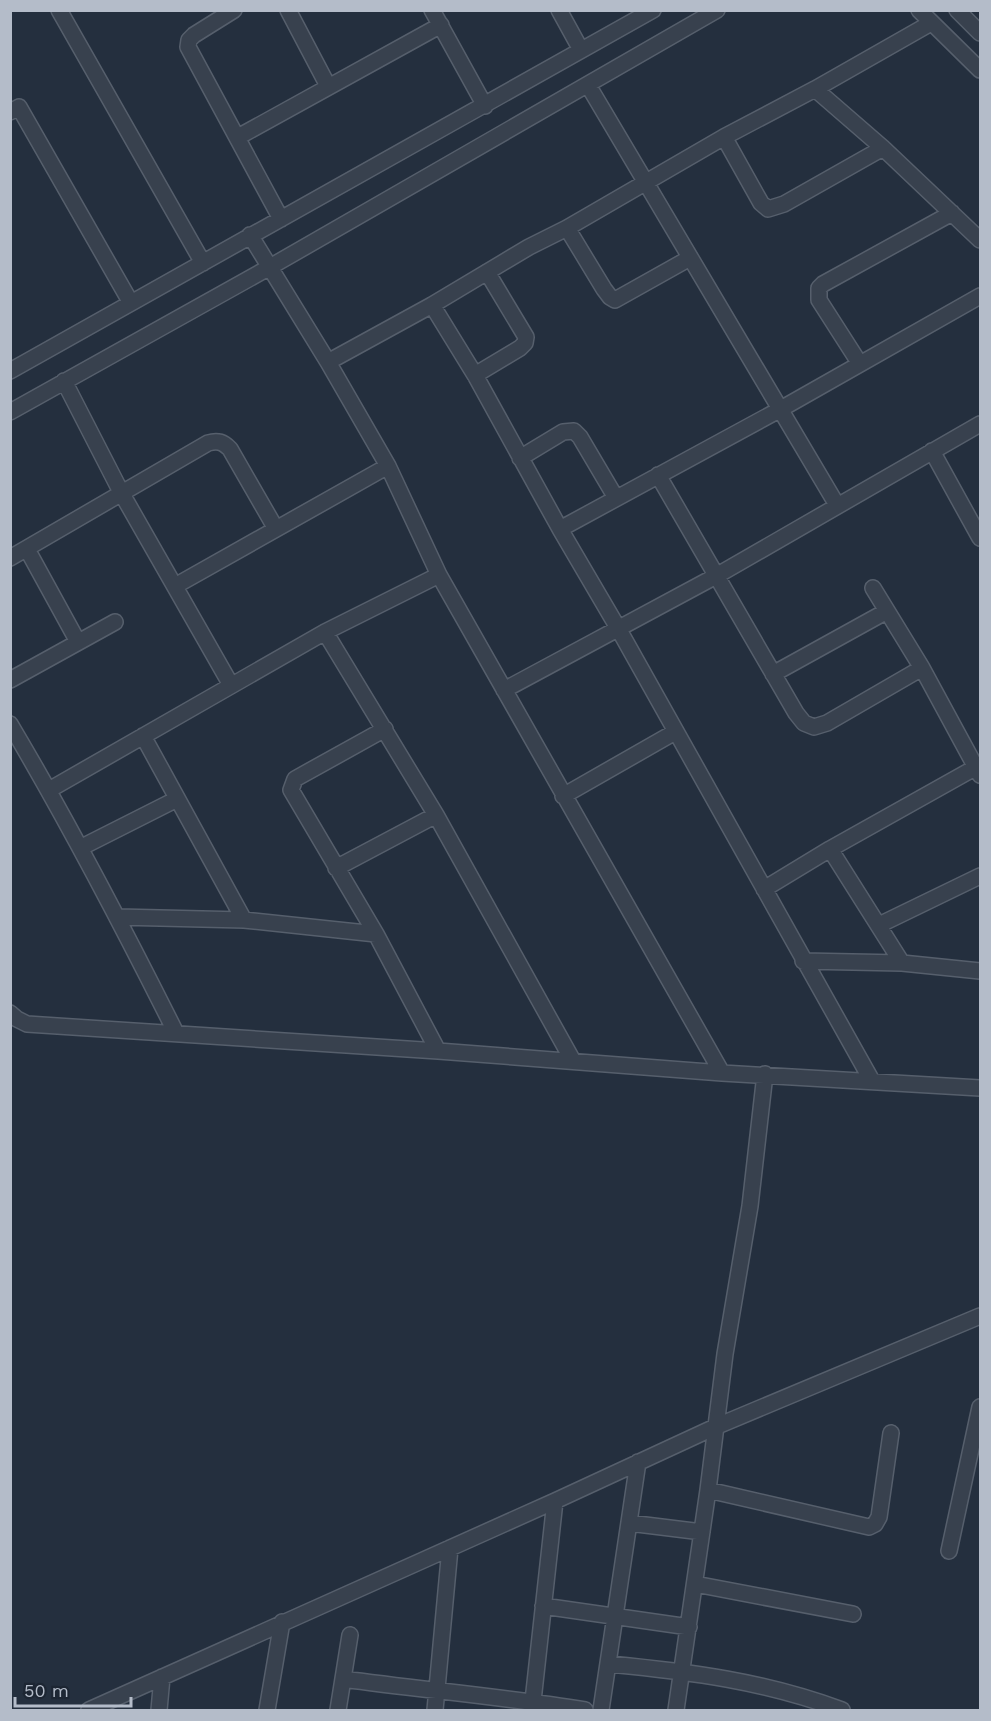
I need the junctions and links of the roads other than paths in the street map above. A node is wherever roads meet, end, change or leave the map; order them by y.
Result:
1 (59, 10) edge
2 (234, 10) edge
3 (288, 10) edge
4 (432, 10) edge
5 (559, 10) edge
6 (652, 10) edge
7 (717, 10) edge
8 (919, 10) edge
9 (957, 10) edge
10 (931, 23) junction
11 (441, 25) junction
12 (981, 33) edge
13 (581, 50) junction
14 (981, 70) edge
15 (588, 85) junction
16 (328, 86) junction
17 (815, 89) junction
18 (485, 106) junction
19 (10, 112) edge
20 (238, 137) junction
21 (724, 137) junction
22 (883, 148) junction
23 (646, 182) junction
24 (952, 213) junction
25 (281, 219) junction
26 (567, 228) junction
27 (250, 235) junction
28 (981, 240) edge
29 (690, 258) junction
30 (203, 262) junction
31 (270, 267) junction
32 (487, 272) junction
33 (981, 296) edge
34 (131, 303) junction
35 (432, 305) junction
36 (328, 362) junction
37 (860, 364) junction
38 (10, 371) edge
39 (475, 375) junction
40 (64, 381) junction
41 (779, 410) junction
42 (10, 412) edge
43 (981, 424) edge
44 (932, 451) junction
45 (520, 458) junction
46 (388, 466) junction
47 (658, 475) junction
48 (122, 494) junction
49 (616, 498) junction
50 (837, 505) junction
51 (276, 529) junction
52 (560, 529) junction
53 (981, 538) edge
54 (27, 549) junction
55 (10, 558) edge
56 (439, 575) junction
57 (716, 576) junction
58 (175, 586) junction
59 (873, 588) dead end
60 (887, 611) junction
61 (115, 621) dead end
62 (618, 628) junction
63 (325, 632) junction
64 (78, 642) junction
65 (922, 669) junction
66 (773, 674) junction
67 (10, 680) edge
68 (231, 685) junction
69 (504, 690) junction
70 (10, 724) edge
71 (385, 729) junction
72 (675, 732) junction
73 (143, 736) junction
74 (979, 769) edge
75 (49, 790) junction
76 (563, 796) junction
77 (177, 799) junction
78 (436, 815) junction
79 (80, 848) junction
80 (830, 849) junction
81 (336, 868) junction
82 (981, 876) edge
83 (764, 889) junction
84 (118, 917) junction
85 (244, 920) junction
86 (879, 926) junction
87 (376, 934) junction
88 (803, 961) junction
89 (902, 963) junction
90 (981, 971) edge
91 (13, 1017) edge
92 (176, 1033) junction
93 (438, 1051) junction
94 (573, 1061) junction
95 (722, 1073) junction
96 (765, 1074) junction
97 (872, 1082) junction
98 (981, 1088) edge
99 (981, 1316) edge
100 (981, 1407) edge
101 (715, 1426) junction
102 (891, 1433) dead end
103 (639, 1462) junction
104 (708, 1490) junction
105 (555, 1501) junction
106 (629, 1524) junction
107 (702, 1532) junction
108 (450, 1548) junction
109 (949, 1551) dead end
110 (695, 1584) junction
111 (543, 1606) junction
112 (853, 1614) dead end
113 (615, 1616) junction
114 (282, 1622) junction
115 (689, 1627) junction
116 (350, 1635) dead end
117 (609, 1664) junction
118 (682, 1671) junction
119 (162, 1677) junction
120 (343, 1679) junction
121 (437, 1692) junction
122 (533, 1706) edge
123 (89, 1710) edge
124 (159, 1710) edge
125 (267, 1710) edge
126 (339, 1710) edge
127 (435, 1710) edge
128 (585, 1710) edge
129 (601, 1710) edge
130 (676, 1710) edge
131 (842, 1710) edge

1 - 30 street
2 - 20 street
3 - 16 street
4 - 11 street
5 - 13 street
6 - 13 street
7 - 15 street
8 - 10 street
9 - 12 street
10 - 14 street
10 - 17 street
11 - 16 street
11 - 18 street
13 - 18 street
15 - 23 street
15 - 31 street
16 - 20 street
17 - 21 street
17 - 22 street
18 - 25 street
19 - 34 street
20 - 25 street
21 - 22 street
21 - 23 street
22 - 24 street
23 - 26 street
23 - 29 street
24 - 28 street
24 - 37 street
25 - 27 street
26 - 29 street
26 - 32 street
27 - 30 street
27 - 31 street
29 - 41 street
30 - 34 street
31 - 36 street
31 - 40 street
32 - 35 street
32 - 39 street
33 - 37 street
34 - 38 street
35 - 36 street
35 - 39 street
36 - 46 street
37 - 41 street
39 - 45 street
40 - 42 street
40 - 48 street
41 - 47 street
41 - 50 street
43 - 44 street
44 - 50 street
44 - 53 street
45 - 49 street
45 - 52 street
46 - 51 street
46 - 56 street
47 - 49 street
47 - 57 street
48 - 51 street
48 - 54 street
48 - 58 street
49 - 52 street
50 - 57 street
51 - 58 street
52 - 62 street
54 - 55 street
54 - 64 street
56 - 63 street
56 - 69 street
57 - 62 street
57 - 66 street
58 - 68 street
59 - 60 street
60 - 65 street
60 - 66 street
61 - 64 street
62 - 69 street
62 - 72 street
63 - 68 street
63 - 71 street
64 - 67 street
65 - 66 street
65 - 74 street
68 - 73 street
69 - 76 street
70 - 75 street
71 - 78 street
71 - 81 street
72 - 76 street
72 - 83 street
73 - 75 street
73 - 77 street
74 - 80 street
75 - 79 street
76 - 95 street
77 - 79 street
77 - 85 street
78 - 81 street
78 - 94 street
79 - 84 street
80 - 83 street
80 - 86 street
81 - 87 street
82 - 86 street
83 - 88 street
84 - 85 street
84 - 92 street
85 - 87 street
86 - 89 street
87 - 93 street
88 - 89 street
88 - 97 street
89 - 90 street
91 - 92 street
92 - 93 street
93 - 94 street
94 - 95 street
95 - 96 street
96 - 97 street
96 - 101 street
97 - 98 street
99 - 101 street
100 - 109 street
101 - 103 street
101 - 104 street
102 - 104 street
103 - 105 street
103 - 106 street
104 - 107 street
105 - 108 street
105 - 111 street
106 - 107 street
106 - 113 street
107 - 110 street
108 - 114 street
108 - 121 street
110 - 112 street
110 - 115 street
111 - 113 street
111 - 122 street
113 - 115 street
113 - 117 street
114 - 119 street
114 - 125 street
115 - 118 street
116 - 120 street
117 - 118 street
117 - 129 street
118 - 130 street
118 - 131 street
119 - 123 street
119 - 124 street
120 - 121 street
120 - 126 street
121 - 122 street
121 - 127 street
122 - 128 street

